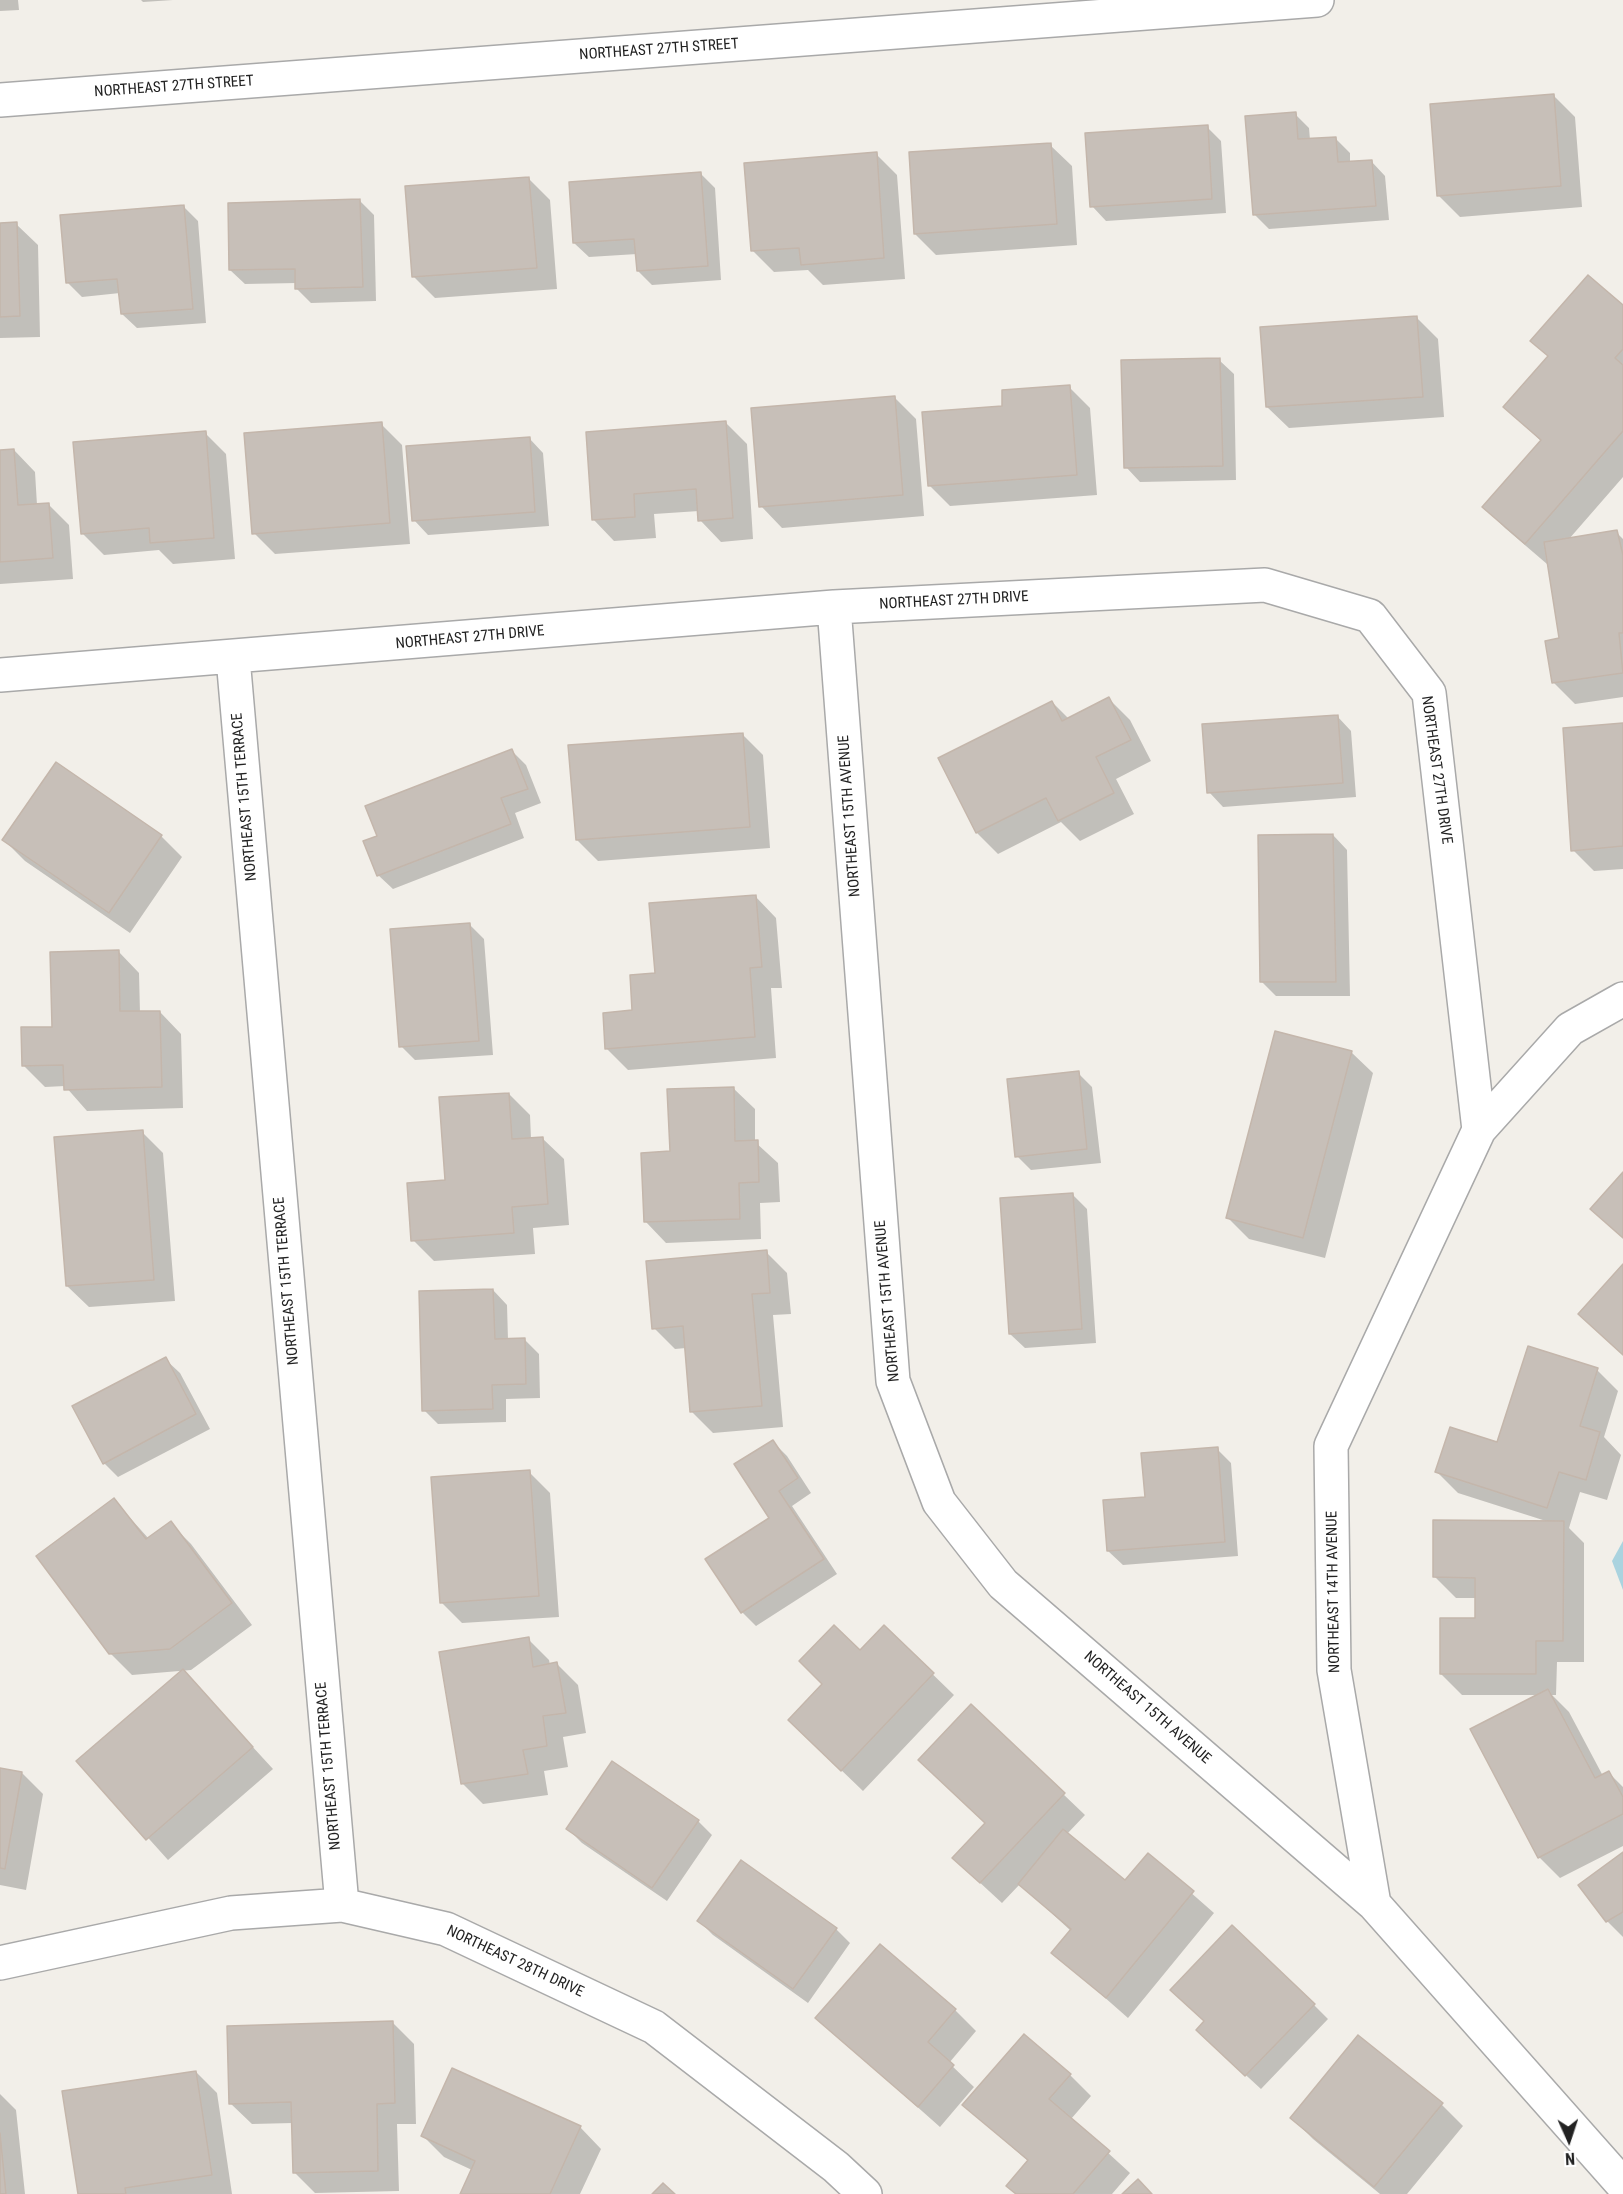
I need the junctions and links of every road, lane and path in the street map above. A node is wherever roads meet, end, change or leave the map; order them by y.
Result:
1 (1317, 0) edge
2 (0, 100) edge
3 (834, 607) junction
4 (233, 658) junction
5 (0, 675) edge
6 (1623, 999) edge
7 (1479, 1130) junction
8 (1374, 1904) junction
9 (342, 1905) junction
10 (0, 1963) edge
11 (1623, 2185) edge
12 (865, 2194) edge

1 - 2 street, NORTHEAST 27TH STREET
3 - 4 street, NORTHEAST 27TH DRIVE
3 - 7 street, NORTHEAST 27TH DRIVE
3 - 8 street, NORTHEAST 15TH AVENUE
4 - 5 street, NORTHEAST 27TH DRIVE
4 - 9 street, NORTHEAST 15TH TERRACE
6 - 7 street, NORTHEAST 14TH AVENUE
7 - 8 street, NORTHEAST 14TH AVENUE
8 - 11 street
9 - 10 street, NORTHEAST 28TH DRIVE
9 - 12 street, NORTHEAST 28TH DRIVE

